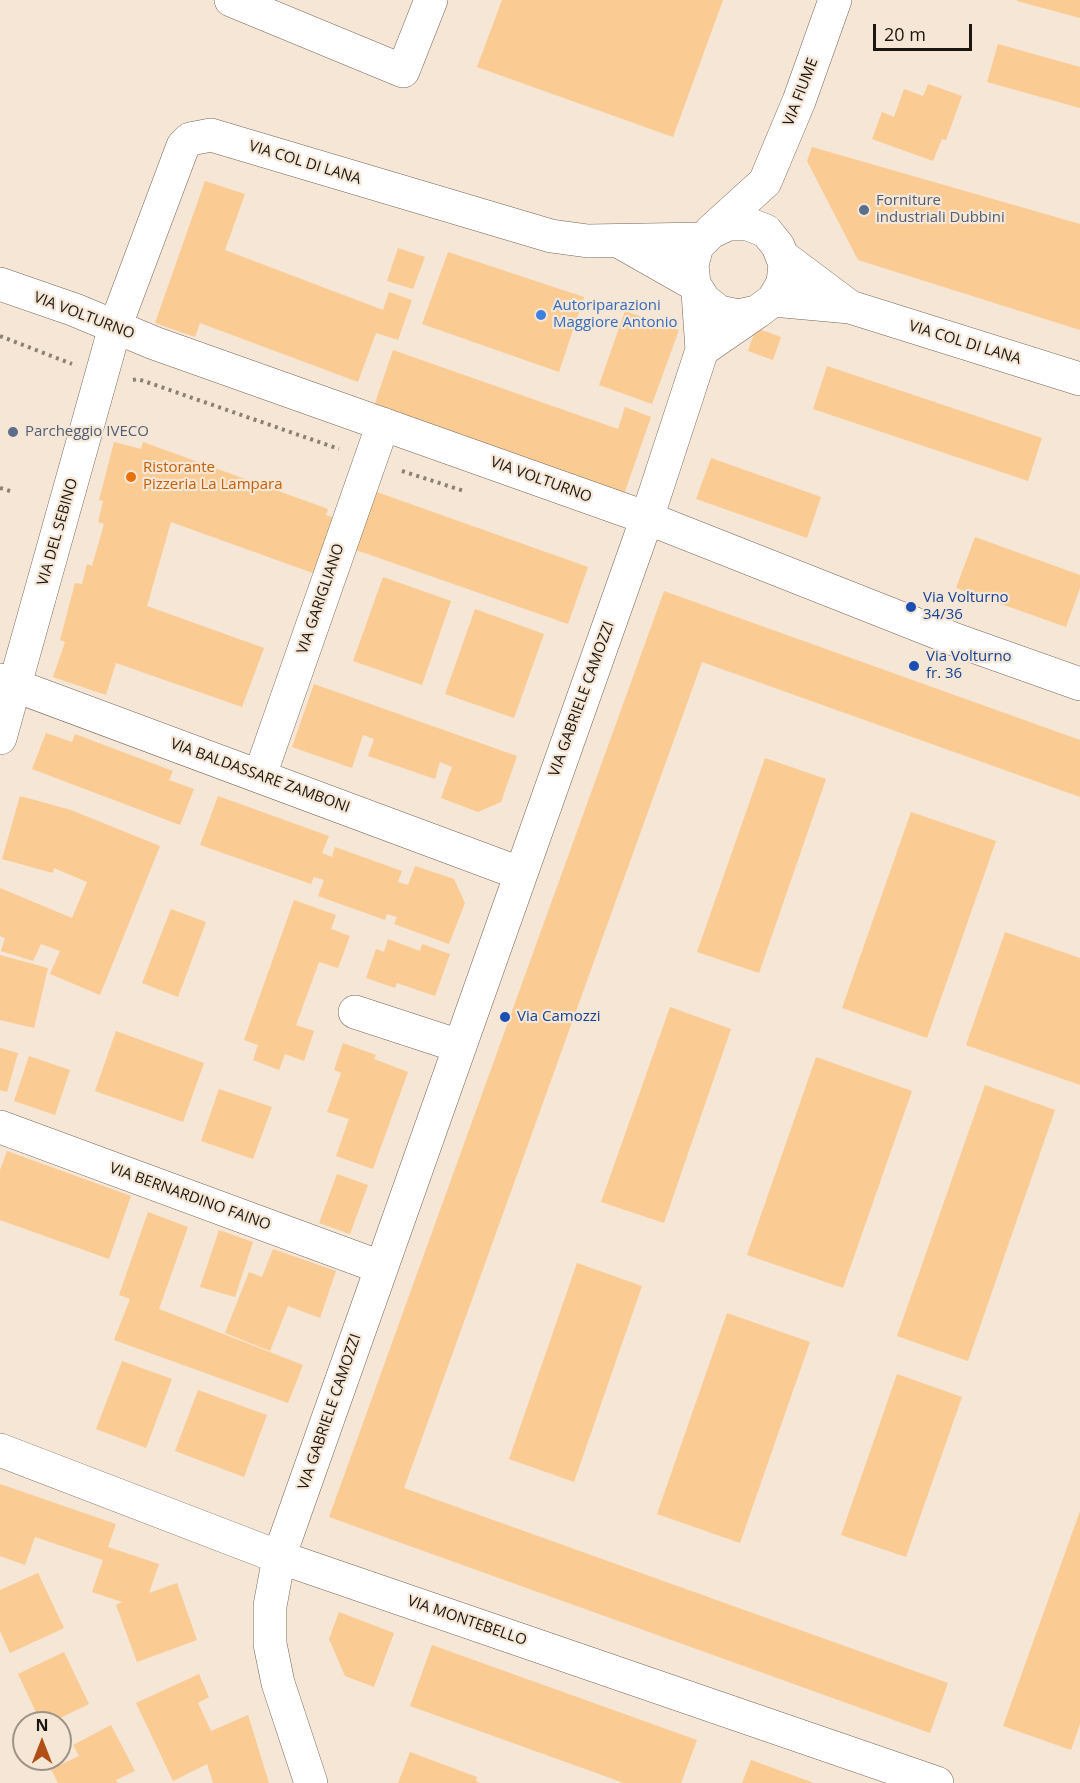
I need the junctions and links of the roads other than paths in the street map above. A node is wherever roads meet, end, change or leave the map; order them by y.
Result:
1 (231, 0) edge
2 (431, 0) edge
3 (835, 0) edge
4 (765, 182) junction
5 (707, 236) junction
6 (618, 241) junction
7 (780, 251) junction
8 (0, 284) edge
9 (696, 288) junction
10 (765, 306) junction
11 (850, 308) junction
12 (108, 324) junction
13 (702, 350) junction
14 (1080, 379) edge
15 (383, 424) junction
16 (647, 518) junction
17 (7, 683) edge
18 (1080, 684) edge
19 (0, 738) edge
20 (260, 775) junction
21 (519, 873) junction
22 (355, 1012) dead end
23 (459, 1046) junction
24 (0, 1127) edge
25 (380, 1267) junction
26 (0, 1450) edge
27 (279, 1557) junction
28 (311, 1783) edge
29 (937, 1783) edge

1 - 2 street
3 - 4 street, VIA FIUME
4 - 5 street, VIA FIUME
4 - 7 street
5 - 6 street, VIA COL DI LANA
5 - 7 street
5 - 9 street
6 - 9 street, VIA COL DI LANA
6 - 12 street, VIA COL DI LANA
7 - 10 street
7 - 11 street, VIA COL DI LANA
8 - 12 street, VIA VOLTURNO
9 - 10 street
9 - 13 street, VIA GABRIELE CAMOZZI
10 - 11 street, VIA COL DI LANA
10 - 13 street
11 - 14 street, VIA COL DI LANA
12 - 15 street, VIA VOLTURNO
12 - 17 street, VIA DEL SEBINO
13 - 16 street, VIA GABRIELE CAMOZZI
15 - 16 street, VIA VOLTURNO
15 - 20 street, VIA GARIGLIANO
16 - 18 street, VIA VOLTURNO
16 - 21 street, VIA GABRIELE CAMOZZI
17 - 19 street, VIA DEL SEBINO
17 - 20 street, VIA BALDASSARE ZAMBONI
20 - 21 street, VIA BALDASSARE ZAMBONI
21 - 23 street, VIA GABRIELE CAMOZZI
22 - 23 street
23 - 25 street, VIA GABRIELE CAMOZZI
24 - 25 street, VIA BERNARDINO FAINO
25 - 27 street, VIA GABRIELE CAMOZZI
26 - 27 street, VIA MONTEBELLO
27 - 28 street, VIA GABRIELE CAMOZZI
27 - 29 street, VIA MONTEBELLO

